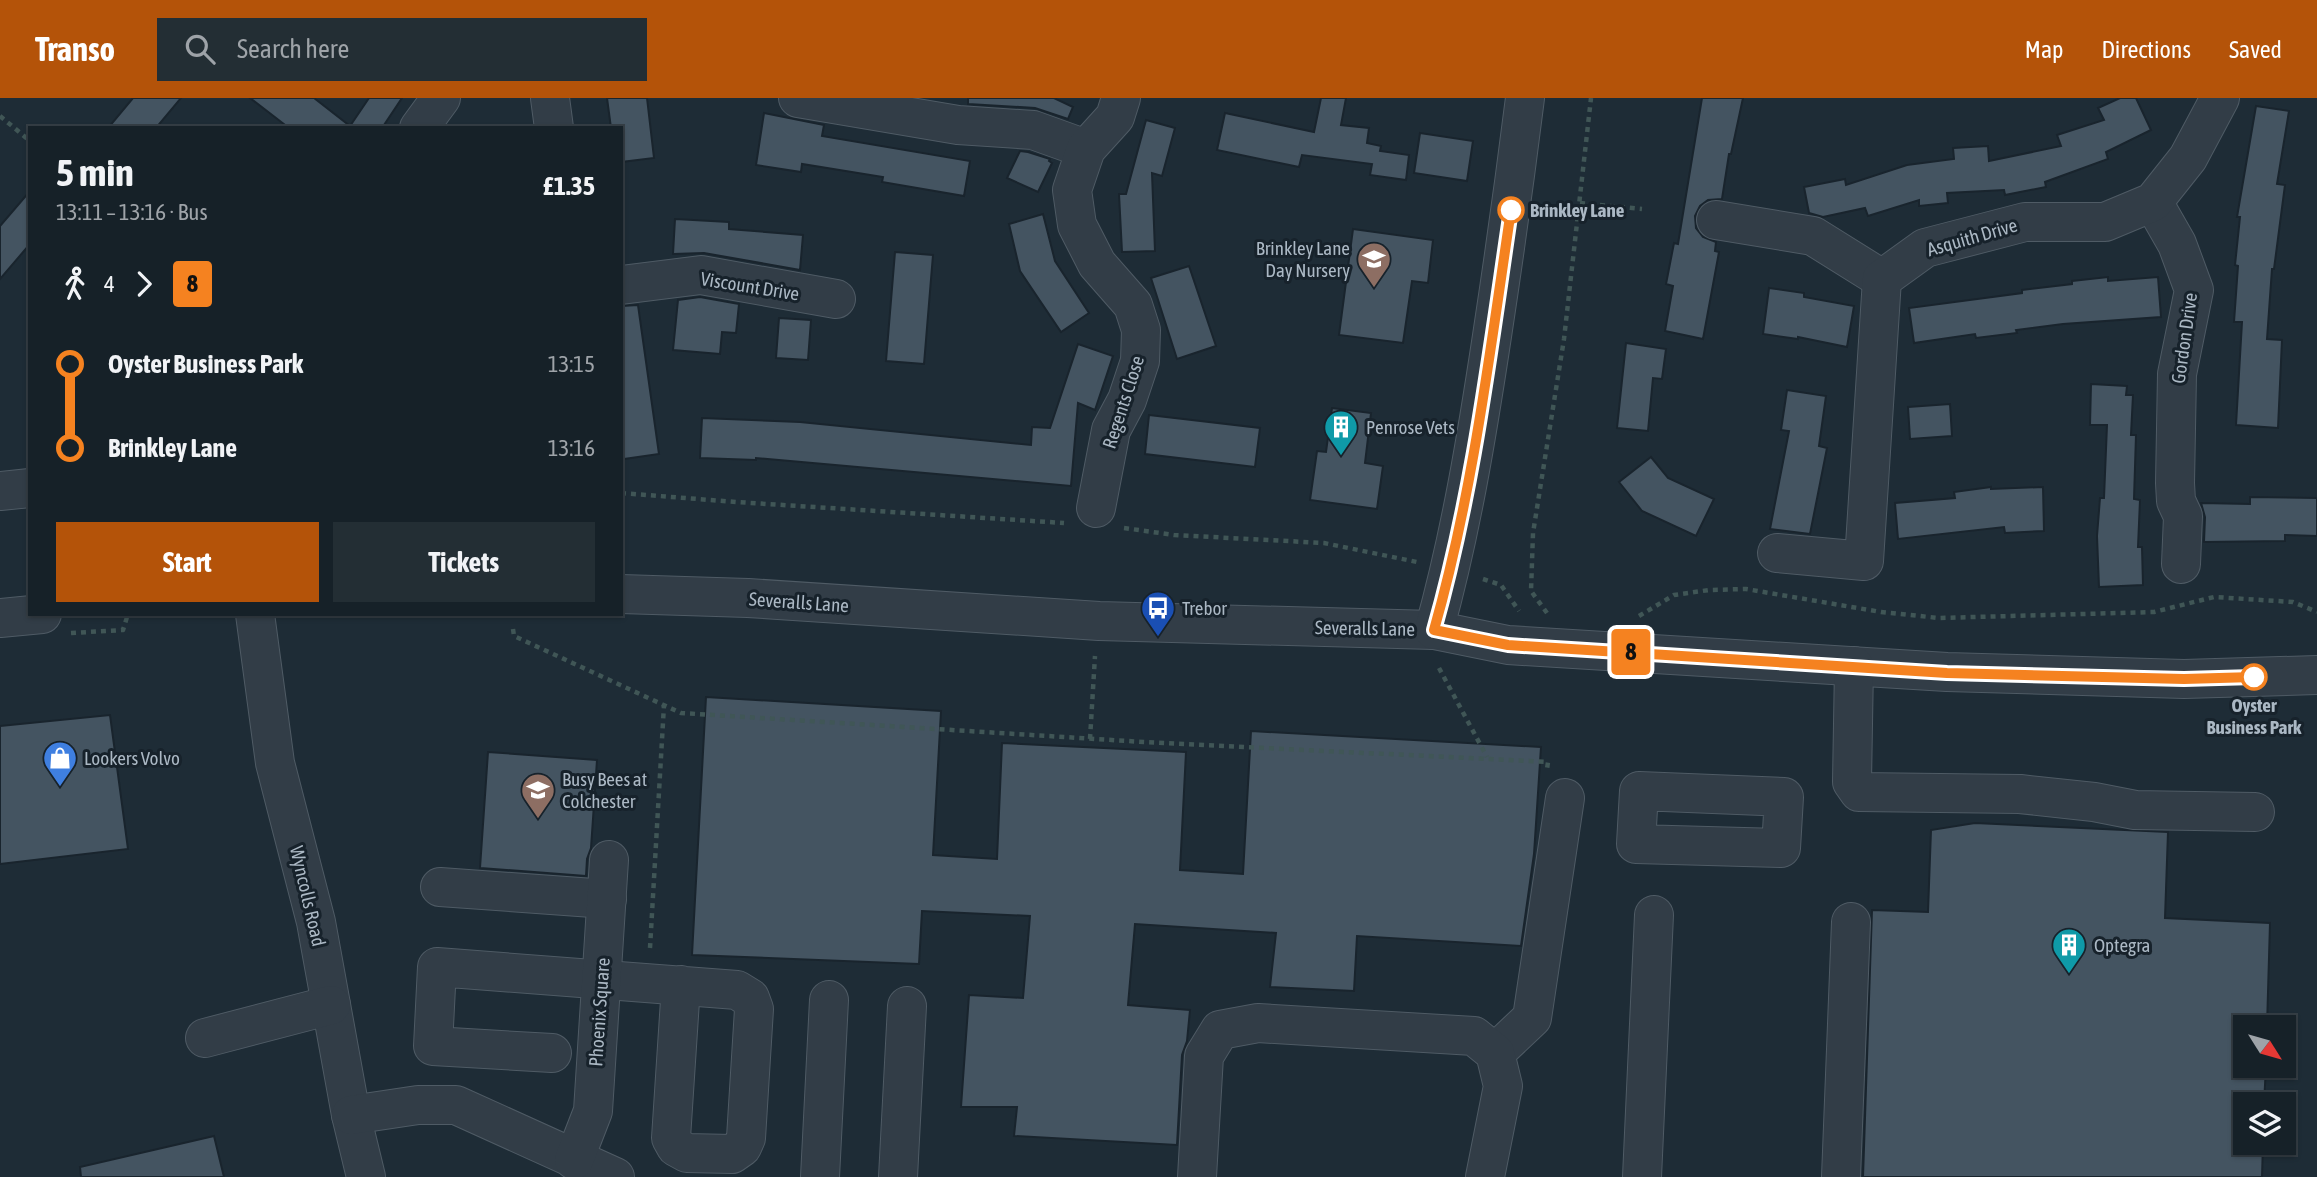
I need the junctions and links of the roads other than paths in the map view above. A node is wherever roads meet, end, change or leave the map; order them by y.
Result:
1 (441, 98) edge
2 (550, 98) edge
3 (798, 98) edge
4 (1121, 98) edge
5 (1525, 98) edge
6 (2220, 98) edge
7 (420, 126) edge
8 (554, 126) edge
9 (1086, 149) junction
10 (2153, 202) junction
11 (1716, 220) dead end
12 (1882, 279) junction
13 (623, 285) edge
14 (836, 299) dead end
15 (28, 488) edge
16 (0, 491) edge
17 (1096, 516) road end
18 (1777, 553) dead end
19 (2181, 564) dead end
20 (623, 594) edge
21 (28, 615) edge
22 (255, 616) edge
23 (0, 618) edge
24 (1434, 630) junction
25 (1854, 666) junction
26 (2317, 675) edge
27 (1566, 798) road end
28 (2255, 812) dead end
29 (609, 860) dead end
30 (440, 887) dead end
31 (607, 899) junction
32 (1654, 915) dead end
33 (1851, 922) dead end
34 (601, 978) junction
35 (664, 983) road end
36 (830, 1000) dead end
37 (331, 1005) junction
38 (907, 1006) dead end
39 (205, 1038) dead end
40 (552, 1053) dead end
41 (1495, 1053) junction
42 (351, 1115) junction
43 (574, 1160) junction
44 (366, 1177) edge
45 (615, 1177) edge
46 (820, 1177) edge
47 (898, 1177) edge
48 (1197, 1177) edge
49 (1485, 1177) edge
50 (1642, 1177) edge
51 (1841, 1177) edge

1 - 7 street
2 - 8 street
3 - 9 street
4 - 9 street, Regents Close
5 - 24 street
6 - 10 street, Asquith Drive
9 - 17 street, Regents Close
10 - 12 street, Asquith Drive
10 - 19 street, Gordon Drive
11 - 12 street
12 - 18 street
13 - 14 street, Viscount Drive
15 - 16 street
20 - 24 street, Severalls Lane
21 - 23 street
22 - 37 street, Wyncolls Road
24 - 25 street, Severalls Lane
25 - 26 street, Severalls Lane
25 - 28 street
27 - 41 street
29 - 31 street, Phoenix Square
30 - 31 street
31 - 34 street, Phoenix Square
32 - 50 street
33 - 51 street
34 - 35 street
34 - 40 street
34 - 43 street, Phoenix Square
36 - 46 street
37 - 39 street
37 - 42 street, Wyncolls Road
38 - 47 street
41 - 48 street
41 - 49 street
42 - 43 street
42 - 44 street, Wyncolls Road
43 - 45 street

